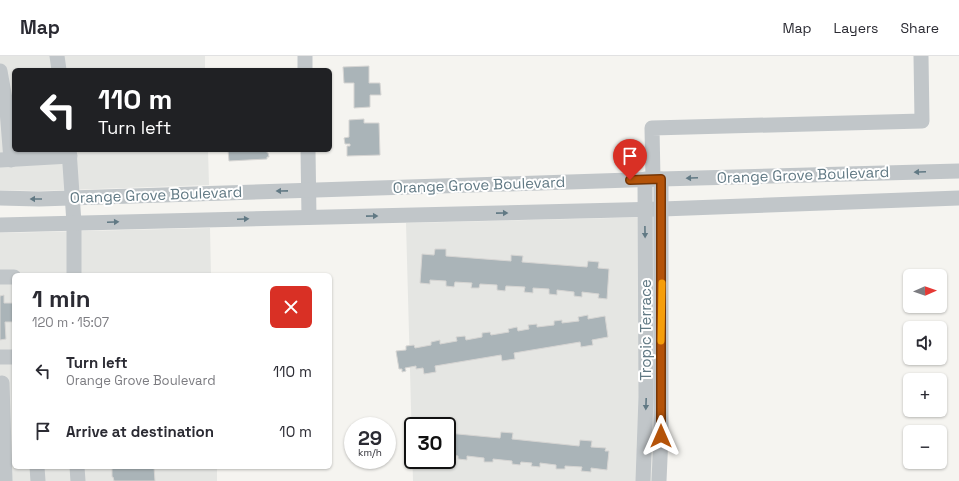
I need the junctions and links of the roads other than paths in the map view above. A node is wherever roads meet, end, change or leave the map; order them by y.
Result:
1 (57, 56) edge
2 (305, 56) edge
3 (921, 56) edge
4 (58, 68) edge
5 (305, 68) edge
6 (0, 71) edge
7 (308, 152) edge
8 (70, 153) edge
9 (6, 160) edge
10 (959, 171) edge
11 (653, 179) junction
12 (308, 190) junction
13 (72, 197) junction
14 (0, 198) edge
15 (959, 198) edge
16 (662, 209) junction
17 (645, 210) junction
18 (309, 217) junction
19 (74, 223) junction
20 (0, 226) edge
21 (74, 273) edge
22 (0, 277) edge
23 (12, 277) edge
24 (0, 357) edge
25 (12, 357) edge
26 (5, 383) edge
27 (37, 469) edge
28 (77, 469) edge
29 (5, 481) edge
30 (38, 481) edge
31 (78, 481) edge
32 (643, 481) edge
33 (659, 481) edge

1 - 4 street
2 - 5 street
3 - 11 street
6 - 9 street
7 - 12 street
8 - 9 street
8 - 13 street
10 -> 11 street, Orange Grove Boulevard
11 - 12 street, Orange Grove Boulevard
11 - 16 street, Tropic Terrace
11 - 17 street, Tropic Terrace
12 -> 13 street, Orange Grove Boulevard
12 - 18 street
13 -> 14 street, Orange Grove Boulevard
13 - 19 street
15 - 16 street, Orange Grove Boulevard
16 - 17 street, Orange Grove Boulevard
16 - 33 street, Tropic Terrace
18 -> 17 street, Orange Grove Boulevard
17 -> 32 street, Tropic Terrace
19 -> 18 street, Orange Grove Boulevard
19 - 20 street, Orange Grove Boulevard
19 - 21 street
22 - 23 street
24 - 25 street
26 - 29 street
27 - 30 street
28 - 31 street

